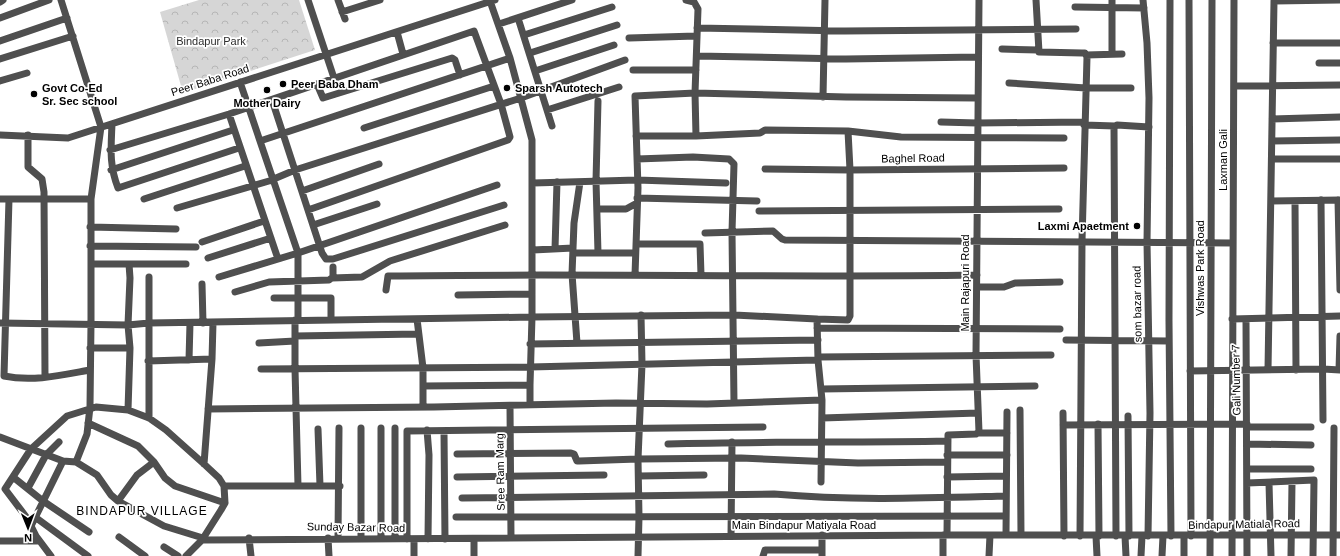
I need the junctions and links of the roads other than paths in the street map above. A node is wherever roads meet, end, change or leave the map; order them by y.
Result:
1 (3, 0) edge
2 (48, 0) edge
3 (61, 0) edge
4 (308, 0) edge
5 (338, 0) edge
6 (380, 0) edge
7 (572, 0) edge
8 (686, 0) edge
9 (824, 0) edge
10 (979, 0) edge
11 (1036, 0) edge
12 (1143, 0) edge
13 (1170, 0) edge
14 (1189, 0) edge
15 (1212, 0) edge
16 (1234, 0) edge
17 (1340, 0) edge
18 (493, 1) edge
19 (0, 2) edge
20 (1112, 4) edge
21 (612, 7) dead end
22 (1075, 7) dead end
23 (1144, 8) junction
24 (0, 18) edge
25 (67, 18) junction
26 (518, 18) junction
27 (499, 24) junction
28 (617, 26) dead end
29 (1076, 29) dead end
30 (823, 30) junction
31 (1036, 30) junction
32 (978, 31) junction
33 (397, 32) junction
34 (697, 32) junction
35 (524, 35) junction
36 (73, 36) junction
37 (629, 38) dead end
38 (0, 41) edge
39 (1340, 42) edge
40 (1273, 43) junction
41 (614, 45) dead end
42 (1002, 49) dead end
43 (1038, 50) junction
44 (530, 53) junction
45 (403, 54) junction
46 (1086, 54) junction
47 (1112, 54) junction
48 (1122, 54) dead end
49 (326, 55) junction
50 (696, 56) junction
51 (978, 57) junction
52 (510, 58) junction
53 (823, 58) junction
54 (0, 59) edge
55 (625, 60) dead end
56 (1319, 63) dead end
57 (1340, 63) edge
58 (487, 66) junction
59 (633, 70) dead end
60 (696, 70) junction
61 (535, 71) junction
62 (26, 72) dead end
63 (460, 75) junction
64 (334, 78) junction
65 (0, 81) edge
66 (240, 82) junction
67 (1010, 83) dead end
68 (317, 84) junction
69 (1273, 85) junction
70 (1340, 85) edge
71 (494, 86) junction
72 (619, 86) dead end
73 (1234, 86) junction
74 (1086, 88) junction
75 (1131, 88) dead end
76 (541, 91) junction
77 (695, 93) junction
78 (823, 97) junction
79 (521, 98) junction
80 (977, 98) junction
81 (272, 100) junction
82 (598, 102) dead end
83 (501, 104) junction
84 (249, 107) junction
85 (547, 110) junction
86 (229, 114) junction
87 (1340, 118) edge
88 (1272, 119) junction
89 (941, 122) dead end
90 (977, 123) junction
91 (112, 124) junction
92 (1084, 124) junction
93 (552, 126) dead end
94 (1115, 126) junction
95 (101, 127) junction
96 (1149, 127) junction
97 (364, 128) dead end
98 (233, 130) junction
99 (848, 130) junction
100 (283, 133) junction
101 (0, 135) edge
102 (28, 135) junction
103 (636, 136) junction
104 (696, 136) junction
105 (977, 138) junction
106 (1064, 138) dead end
107 (1340, 140) edge
108 (260, 141) junction
109 (1272, 141) junction
110 (239, 148) junction
111 (110, 150) junction
112 (636, 159) junction
113 (1272, 159) junction
114 (1340, 159) edge
115 (380, 164) dead end
116 (245, 166) junction
117 (977, 168) junction
118 (1064, 168) dead end
119 (765, 169) dead end
120 (111, 170) junction
121 (295, 170) junction
122 (850, 170) junction
123 (273, 180) junction
124 (637, 180) junction
125 (596, 181) junction
126 (557, 182) junction
127 (580, 182) junction
128 (533, 183) junction
129 (726, 183) dead end
130 (252, 186) junction
131 (497, 186) dead end
132 (302, 191) junction
133 (0, 199) edge
134 (9, 199) junction
135 (44, 199) junction
136 (91, 199) junction
137 (144, 199) dead end
138 (637, 200) junction
139 (733, 200) junction
140 (757, 200) dead end
141 (1295, 200) junction
142 (1321, 200) junction
143 (1339, 200) edge
144 (1271, 201) junction
145 (377, 204) dead end
146 (504, 205) dead end
147 (177, 208) dead end
148 (597, 209) junction
149 (1060, 209) dead end
150 (308, 210) junction
151 (850, 210) junction
152 (976, 210) junction
153 (759, 212) dead end
154 (264, 221) junction
155 (313, 225) junction
156 (505, 225) dead end
157 (90, 227) junction
158 (176, 229) dead end
159 (732, 232) junction
160 (704, 233) dead end
161 (271, 238) junction
162 (850, 239) junction
163 (976, 241) junction
164 (1082, 241) junction
165 (1116, 242) junction
166 (1147, 242) junction
167 (1234, 242) junction
168 (1170, 243) junction
169 (1190, 243) junction
170 (1211, 243) junction
171 (636, 244) junction
172 (320, 245) junction
173 (90, 246) junction
174 (555, 249) junction
175 (533, 250) junction
176 (573, 250) junction
177 (298, 253) junction
178 (598, 253) junction
179 (635, 253) junction
180 (208, 258) dead end
181 (278, 259) junction
182 (91, 264) junction
183 (129, 264) junction
184 (186, 264) dead end
185 (333, 267) dead end
186 (533, 274) junction
187 (572, 274) junction
188 (634, 275) junction
189 (701, 275) junction
190 (977, 275) junction
191 (733, 276) junction
192 (149, 277) dead end
193 (219, 277) dead end
194 (850, 277) junction
195 (332, 278) junction
196 (298, 280) junction
197 (4, 281) edge
198 (1060, 282) dead end
199 (202, 284) dead end
200 (977, 287) junction
201 (386, 290) dead end
202 (1340, 290) edge
203 (235, 292) dead end
204 (532, 294) junction
205 (458, 295) dead end
206 (274, 298) dead end
207 (298, 298) junction
208 (641, 315) junction
209 (734, 315) junction
210 (576, 316) junction
211 (1323, 316) junction
212 (1340, 316) edge
213 (532, 317) junction
214 (1297, 317) junction
215 (1269, 318) junction
216 (417, 319) junction
217 (817, 319) junction
218 (1232, 319) junction
219 (1246, 319) junction
220 (297, 320) junction
221 (331, 320) junction
222 (3, 323) edge
223 (45, 323) junction
224 (91, 323) junction
225 (149, 323) junction
226 (190, 323) junction
227 (203, 323) junction
228 (213, 323) junction
229 (128, 325) junction
230 (818, 328) junction
231 (977, 328) junction
232 (1060, 328) dead end
233 (418, 334) junction
234 (1340, 336) edge
235 (295, 339) junction
236 (734, 340) junction
237 (818, 340) junction
238 (1066, 340) dead end
239 (1081, 340) junction
240 (1115, 340) junction
241 (1148, 340) junction
242 (1170, 341) junction
243 (642, 342) junction
244 (577, 343) junction
245 (259, 344) dead end
246 (530, 344) junction
247 (90, 348) junction
248 (130, 348) junction
249 (976, 355) junction
250 (1051, 355) dead end
251 (818, 358) junction
252 (212, 359) junction
253 (189, 360) junction
254 (148, 361) junction
255 (734, 363) junction
256 (642, 364) junction
257 (530, 367) junction
258 (423, 368) junction
259 (261, 369) dead end
260 (295, 369) junction
261 (1323, 369) junction
262 (90, 370) junction
263 (1268, 370) junction
264 (1296, 370) junction
265 (1340, 370) edge
266 (1190, 371) junction
267 (1232, 371) junction
268 (1246, 371) junction
269 (1211, 372) junction
270 (45, 376) junction
271 (530, 385) junction
272 (423, 386) junction
273 (1035, 386) dead end
274 (978, 387) junction
275 (821, 389) junction
276 (822, 400) junction
277 (734, 403) junction
278 (641, 404) junction
279 (530, 405) junction
280 (510, 406) junction
281 (90, 407) junction
282 (423, 407) junction
283 (297, 408) junction
284 (208, 409) junction
285 (128, 410) junction
286 (1020, 410) dead end
287 (1007, 412) dead end
288 (978, 413) junction
289 (1063, 413) dead end
290 (1128, 416) dead end
291 (149, 418) junction
292 (822, 418) junction
293 (1323, 420) dead end
294 (88, 423) junction
295 (1098, 424) junction
296 (1150, 424) junction
297 (1171, 424) junction
298 (1190, 424) junction
299 (1211, 424) junction
300 (1231, 424) junction
301 (1063, 425) junction
302 (1081, 425) junction
303 (1115, 425) junction
304 (1129, 425) junction
305 (1247, 425) junction
306 (1311, 427) dead end
307 (318, 428) dead end
308 (339, 428) dead end
309 (361, 428) dead end
310 (381, 428) dead end
311 (395, 428) dead end
312 (763, 428) dead end
313 (1334, 428) dead end
314 (640, 429) junction
315 (427, 430) junction
316 (510, 431) junction
317 (444, 432) junction
318 (1007, 433) junction
319 (978, 434) junction
320 (0, 437) edge
321 (948, 441) junction
322 (59, 442) dead end
323 (732, 442) junction
324 (822, 442) junction
325 (668, 444) dead end
326 (1247, 444) junction
327 (1311, 445) dead end
328 (31, 449) junction
329 (457, 454) dead end
330 (510, 454) junction
331 (46, 455) junction
332 (1006, 455) junction
333 (732, 458) junction
334 (638, 459) junction
335 (947, 459) junction
336 (63, 462) junction
337 (76, 462) junction
338 (154, 462) junction
339 (822, 462) junction
340 (204, 464) junction
341 (1247, 469) junction
342 (1311, 469) dead end
343 (604, 475) dead end
344 (704, 475) dead end
345 (457, 476) dead end
346 (511, 476) junction
347 (639, 476) junction
348 (1006, 476) junction
349 (13, 477) junction
350 (947, 477) junction
351 (821, 482) dead end
352 (1292, 482) junction
353 (1247, 483) junction
354 (1269, 483) junction
355 (224, 486) junction
356 (298, 486) junction
357 (320, 486) junction
358 (340, 486) junction
359 (28, 488) junction
360 (3, 489) edge
361 (732, 494) junction
362 (639, 496) junction
363 (1006, 496) junction
364 (511, 497) junction
365 (947, 497) junction
366 (462, 498) dead end
367 (43, 501) junction
368 (118, 502) junction
369 (225, 502) junction
370 (732, 516) junction
371 (947, 516) junction
372 (1006, 516) junction
373 (35, 517) junction
374 (456, 517) dead end
375 (511, 517) junction
376 (640, 517) junction
377 (31, 526) junction
378 (90, 532) dead end
379 (1291, 534) junction
380 (822, 535) junction
381 (945, 535) junction
382 (990, 535) junction
383 (1006, 535) junction
384 (1021, 535) junction
385 (1231, 535) junction
386 (1247, 535) junction
387 (1270, 535) junction
388 (1312, 535) junction
389 (1337, 535) edge
390 (731, 536) junction
391 (1064, 536) junction
392 (1080, 536) junction
393 (1098, 536) junction
394 (1116, 536) junction
395 (1127, 536) junction
396 (1145, 536) junction
397 (1163, 536) junction
398 (1171, 536) junction
399 (1210, 536) junction
400 (119, 537) dead end
401 (637, 537) junction
402 (1186, 537) junction
403 (249, 538) junction
404 (328, 538) junction
405 (338, 538) junction
406 (361, 538) junction
407 (511, 538) junction
408 (202, 539) junction
409 (382, 539) junction
410 (395, 539) junction
411 (410, 539) junction
412 (428, 539) junction
413 (445, 539) junction
414 (474, 539) junction
415 (0, 541) edge
416 (39, 541) junction
417 (164, 547) dead end
418 (822, 553) edge
419 (51, 556) edge
420 (88, 556) edge
421 (145, 556) edge
422 (178, 556) edge
423 (186, 556) edge
424 (251, 556) edge
425 (329, 556) edge
426 (414, 556) edge
427 (474, 556) edge
428 (638, 556) edge
429 (762, 556) edge
430 (943, 556) edge
431 (989, 556) edge
432 (1097, 556) edge
433 (1126, 556) edge
434 (1141, 556) edge
435 (1162, 556) edge
436 (1184, 556) edge
437 (1210, 556) edge
438 (1232, 556) edge
439 (1247, 556) edge
440 (1271, 556) edge
441 (1292, 556) edge
442 (1313, 556) edge
443 (1333, 556) edge

1 - 19 street
2 - 24 street
3 - 25 street
4 - 49 street
5 - 6 street
7 - 26 street
8 - 34 street
9 - 30 street
10 - 32 street, Main Rajapuri Road
11 - 31 street
12 - 23 street, som bazar road
13 - 168 street
14 - 169 street
15 - 170 street, Vishwas Park Road
16 - 73 street, Laxman Gali
17 - 40 street
18 - 27 street
18 - 33 street, Peer Baba Road
20 - 22 street
20 - 23 street
20 - 47 street
21 - 35 street
23 - 96 street, som bazar road
25 - 36 street
25 - 38 street
26 - 27 street
26 - 35 street
27 - 52 street
28 - 44 street
29 - 31 street
30 - 32 street
30 - 34 street
30 - 53 street
31 - 32 street
31 - 43 street
32 - 51 street, Main Rajapuri Road
33 - 45 street
33 - 49 street, Peer Baba Road
34 - 37 street
34 - 50 street
35 - 44 street
36 - 54 street
36 - 95 street
39 - 40 street
40 - 69 street
41 - 61 street
42 - 43 street
43 - 46 street
44 - 61 street
45 - 58 street
45 - 64 street
46 - 47 street
46 - 74 street
47 - 48 street
49 - 64 street
49 - 66 street, Peer Baba Road
50 - 53 street
50 - 60 street
51 - 53 street
51 - 80 street, Main Rajapuri Road
52 - 58 street
52 - 79 street
53 - 78 street
55 - 76 street
56 - 57 street
58 - 63 street
58 - 71 street
59 - 60 street
60 - 77 street
61 - 76 street
62 - 65 street
63 - 68 street
63 - 100 street
64 - 68 street
66 - 84 street
66 - 91 street, Peer Baba Road
67 - 74 street
68 - 81 street
69 - 70 street
69 - 73 street
69 - 88 street
71 - 83 street
71 - 97 street
72 - 85 street
73 - 167 street, Laxman Gali
74 - 75 street
74 - 92 street
76 - 79 street
76 - 85 street
77 - 78 street
77 - 103 street
77 - 104 street
78 - 80 street
79 - 83 street
79 - 128 street
80 - 90 street, Main Rajapuri Road
81 - 84 street
81 - 100 street
82 - 125 street
83 - 121 street
83 - 150 street
84 - 86 street
84 - 108 street
85 - 93 street
86 - 98 street
86 - 111 street
87 - 88 street
88 - 109 street
89 - 90 street
90 - 92 street
90 - 105 street, Main Rajapuri Road
91 - 95 street, Peer Baba Road
91 - 111 street
92 - 94 street
92 - 164 street
94 - 96 street
94 - 165 street
95 - 102 street, Peer Baba Road
95 - 136 street
96 - 166 street, som bazar road
98 - 110 street
98 - 120 street
99 - 104 street
99 - 105 street
99 - 122 street
100 - 108 street
100 - 121 street
101 - 102 street, Peer Baba Road
102 - 135 street
103 - 104 street
103 - 112 street
105 - 106 street
105 - 117 street, Main Rajapuri Road
107 - 109 street
108 - 123 street
109 - 113 street
110 - 116 street
110 - 120 street
111 - 120 street
112 - 124 street
112 - 139 street
113 - 114 street
113 - 144 street
115 - 132 street
116 - 130 street
116 - 137 street
117 - 118 street, Baghel Road
117 - 122 street, Baghel Road
117 - 152 street, Main Rajapuri Road
119 - 122 street, Baghel Road
121 - 123 street
121 - 132 street
122 - 151 street
123 - 130 street
123 - 177 street
124 - 125 street
124 - 129 street
124 - 138 street
125 - 127 street
125 - 148 street
126 - 127 street
126 - 128 street
126 - 174 street
127 - 176 street
128 - 175 street
130 - 147 street
130 - 154 street
131 - 172 street
132 - 150 street
133 - 134 street
134 - 135 street
134 - 197 street
135 - 136 street
135 - 223 street
136 - 157 street
138 - 139 street
138 - 148 street
138 - 171 street
139 - 140 street
139 - 159 street
141 - 142 street
141 - 144 street
141 - 214 street
142 - 143 street
142 - 211 street
143 - 202 street
144 - 215 street
145 - 155 street
146 - 172 street
148 - 178 street
149 - 152 street
150 - 155 street
151 - 152 street
151 - 153 street
151 - 162 street
152 - 163 street, Main Rajapuri Road
154 - 161 street
154 - 173 street
155 - 172 street
156 - 195 street
157 - 158 street
157 - 173 street
159 - 160 street
159 - 162 street
159 - 191 street
161 - 180 street
161 - 181 street
162 - 163 street
162 - 194 street
163 - 164 street
163 - 190 street, Main Rajapuri Road
164 - 165 street
164 - 239 street
165 - 166 street
165 - 240 street
166 - 168 street
166 - 241 street, som bazar road
167 - 170 street
167 - 218 street, Laxman Gali
168 - 169 street
168 - 242 street
169 - 170 street
169 - 266 street
170 - 269 street, Vishwas Park Road
171 - 179 street
171 - 189 street
172 - 177 street
173 - 182 street
174 - 175 street
174 - 176 street
175 - 186 street
176 - 178 street
176 - 187 street
177 - 181 street
177 - 196 street
178 - 179 street
179 - 188 street
181 - 193 street
182 - 183 street
182 - 224 street
183 - 184 street
183 - 229 street
185 - 195 street
186 - 187 street
186 - 201 street
186 - 204 street
187 - 188 street
187 - 210 street
188 - 189 street
189 - 191 street
190 - 194 street
190 - 200 street, Main Rajapuri Road
191 - 194 street
191 - 209 street
192 - 225 street
194 - 217 street
195 - 196 street
196 - 203 street
196 - 207 street
197 - 222 street
198 - 200 street
199 - 227 street
200 - 231 street, Main Rajapuri Road
204 - 205 street
204 - 213 street
206 - 207 street
207 - 220 street
207 - 221 street
208 - 209 street
208 - 210 street
208 - 243 street
209 - 217 street
209 - 236 street
210 - 213 street
210 - 244 street
211 - 212 street
211 - 214 street
211 - 261 street
213 - 216 street
213 - 246 street
214 - 215 street
214 - 264 street
215 - 219 street
215 - 263 street
216 - 221 street
216 - 233 street
217 - 230 street
218 - 219 street
218 - 267 street, Laxman Gali
219 - 268 street, Gali Number 7
220 - 221 street
220 - 228 street
220 - 235 street
222 - 223 street
222 - 270 street
223 - 224 street
223 - 270 street
224 - 229 street
224 - 247 street
225 - 226 street
225 - 229 street
225 - 254 street
226 - 227 street
226 - 253 street
227 - 228 street
228 - 252 street
229 - 248 street
230 - 231 street
230 - 237 street
231 - 232 street
231 - 249 street, Main Rajapuri Road
233 - 235 street
233 - 258 street
234 - 265 street
235 - 245 street
235 - 260 street
236 - 237 street
236 - 243 street
236 - 255 street
237 - 251 street
238 - 239 street
239 - 240 street
239 - 302 street
240 - 241 street
240 - 303 street
241 - 242 street
241 - 296 street, som bazar road
242 - 297 street
243 - 244 street
243 - 256 street
244 - 246 street
246 - 257 street
247 - 248 street
247 - 262 street
248 - 285 street
249 - 250 street
249 - 251 street
249 - 274 street, Main Rajapuri Road
251 - 255 street
251 - 275 street
252 - 253 street
252 - 284 street
253 - 254 street
254 - 291 street
255 - 256 street
255 - 277 street
256 - 257 street
256 - 278 street
257 - 258 street
257 - 271 street
258 - 260 street
258 - 272 street
259 - 260 street
260 - 283 street
261 - 264 street
261 - 265 street
261 - 293 street
262 - 270 street
262 - 281 street
263 - 264 street
263 - 268 street
266 - 269 street
266 - 298 street
267 - 268 street
267 - 269 street
267 - 300 street, Laxman Gali
268 - 305 street, Gali Number 7
269 - 299 street, Vishwas Park Road
271 - 272 street
271 - 279 street
272 - 282 street
273 - 274 street
274 - 275 street
274 - 288 street, Main Rajapuri Road
275 - 276 street
276 - 277 street
276 - 292 street
277 - 278 street
278 - 279 street
278 - 314 street
279 - 280 street
280 - 282 street
280 - 316 street, Sree Ram Marg
281 - 285 street
281 - 294 street
281 - 328 street
282 - 283 street
283 - 284 street
283 - 356 street
284 - 340 street
285 - 291 street
286 - 384 street
287 - 318 street
288 - 292 street
288 - 319 street, Main Rajapuri Road
289 - 301 street
290 - 304 street
291 - 340 street
292 - 324 street
294 - 337 street
294 - 338 street
295 - 302 street
295 - 303 street
295 - 393 street
296 - 297 street
296 - 304 street
296 - 396 street, som bazar road
297 - 298 street
297 - 398 street
298 - 299 street
298 - 402 street
299 - 300 street
299 - 399 street, Vishwas Park Road
300 - 305 street
300 - 385 street, Laxman Gali
301 - 302 street
301 - 391 street
302 - 392 street
303 - 304 street
303 - 394 street
304 - 395 street
305 - 306 street
305 - 326 street, Gali Number 7
307 - 357 street
308 - 358 street
309 - 406 street
310 - 409 street
311 - 410 street
312 - 314 street
313 - 389 street
314 - 316 street
314 - 334 street
315 - 317 street
315 - 411 street
315 - 412 street
316 - 317 street
316 - 330 street, Sree Ram Marg
317 - 413 street
318 - 319 street
318 - 332 street
319 - 321 street
320 - 328 street
321 - 324 street
321 - 335 street
322 - 331 street
323 - 324 street
323 - 325 street
323 - 333 street
324 - 339 street
326 - 327 street
326 - 341 street, Gali Number 7
328 - 331 street
328 - 349 street
329 - 330 street
330 - 334 street
330 - 346 street, Sree Ram Marg
331 - 336 street
331 - 359 street
332 - 335 street
332 - 348 street
333 - 334 street
333 - 339 street
333 - 361 street
334 - 347 street
335 - 339 street
335 - 350 street
336 - 337 street
336 - 367 street
337 - 368 street
338 - 368 street
338 - 369 street
339 - 351 street
340 - 355 street
341 - 342 street
341 - 353 street, Gali Number 7
343 - 346 street
344 - 347 street
345 - 346 street
346 - 364 street, Sree Ram Marg
347 - 362 street
348 - 350 street
348 - 363 street
349 - 359 street
349 - 360 street
350 - 365 street
352 - 354 street
352 - 379 street
352 - 388 street
353 - 354 street
353 - 386 street, Gali Number 7
354 - 387 street
355 - 356 street
355 - 369 street
356 - 357 street
357 - 358 street
358 - 405 street
359 - 367 street
360 - 377 street
361 - 362 street
361 - 365 street
361 - 370 street
362 - 364 street
362 - 376 street
363 - 365 street
363 - 372 street
364 - 366 street
364 - 375 street, Sree Ram Marg
365 - 371 street
367 - 373 street
367 - 378 street
368 - 408 street, Sunday Bazar Road
369 - 408 street
370 - 371 street
370 - 376 street
370 - 390 street
371 - 372 street
371 - 381 street
372 - 383 street
373 - 377 street
373 - 420 street
374 - 375 street
375 - 376 street
375 - 407 street, Sree Ram Marg
376 - 401 street
377 - 416 street
379 - 387 street, Bindapur Matiala Road
379 - 388 street, Bindapur Matiala Road
379 - 441 street
380 - 381 street, Main Bindapur Matiyala Road
380 - 390 street, Main Bindapur Matiyala Road
380 - 418 street
381 - 382 street, Main Bindapur Matiyala Road
381 - 430 street
382 - 383 street, Main Bindapur Matiyala Road
382 - 431 street
383 - 384 street, Main Bindapur Matiyala Road
384 - 391 street, Main Bindapur Matiyala Road
385 - 386 street, Bindapur Matiala Road
385 - 399 street, Bindapur Matiala Road
385 - 438 street, Laxman Gali
386 - 387 street, Bindapur Matiala Road
386 - 439 street, Gali Number 7
387 - 440 street
388 - 389 street, Bindapur Matiala Road
388 - 442 street
389 - 443 street
390 - 401 street, Main Bindapur Matiyala Road
391 - 392 street, Main Bindapur Matiyala Road
392 - 393 street, Main Bindapur Matiyala Road
393 - 394 street
393 - 432 street
394 - 395 street
395 - 396 street
395 - 433 street
396 - 397 street, Bindapur Matiala Road
396 - 434 street, som bazar road
397 - 398 street, Bindapur Matiala Road
397 - 435 street
398 - 402 street, Bindapur Matiala Road
399 - 402 street, Bindapur Matiala Road
399 - 437 street, Vishwas Park Road
400 - 421 street
401 - 407 street, Main Bindapur Matiyala Road
401 - 428 street
402 - 436 street
403 - 404 street, Sunday Bazar Road
403 - 408 street, Sunday Bazar Road
403 - 424 street
404 - 405 street, Sunday Bazar Road
404 - 425 street
405 - 406 street, Sunday Bazar Road
406 - 409 street, Sunday Bazar Road
407 - 414 street, Sunday Bazar Road
408 - 423 street
409 - 410 street, Sunday Bazar Road
410 - 411 street, Sunday Bazar Road
411 - 412 street, Sunday Bazar Road
411 - 426 street
412 - 413 street, Sunday Bazar Road
413 - 414 street, Sunday Bazar Road
414 - 427 street
415 - 416 street
416 - 419 street
417 - 422 street
418 - 429 street

